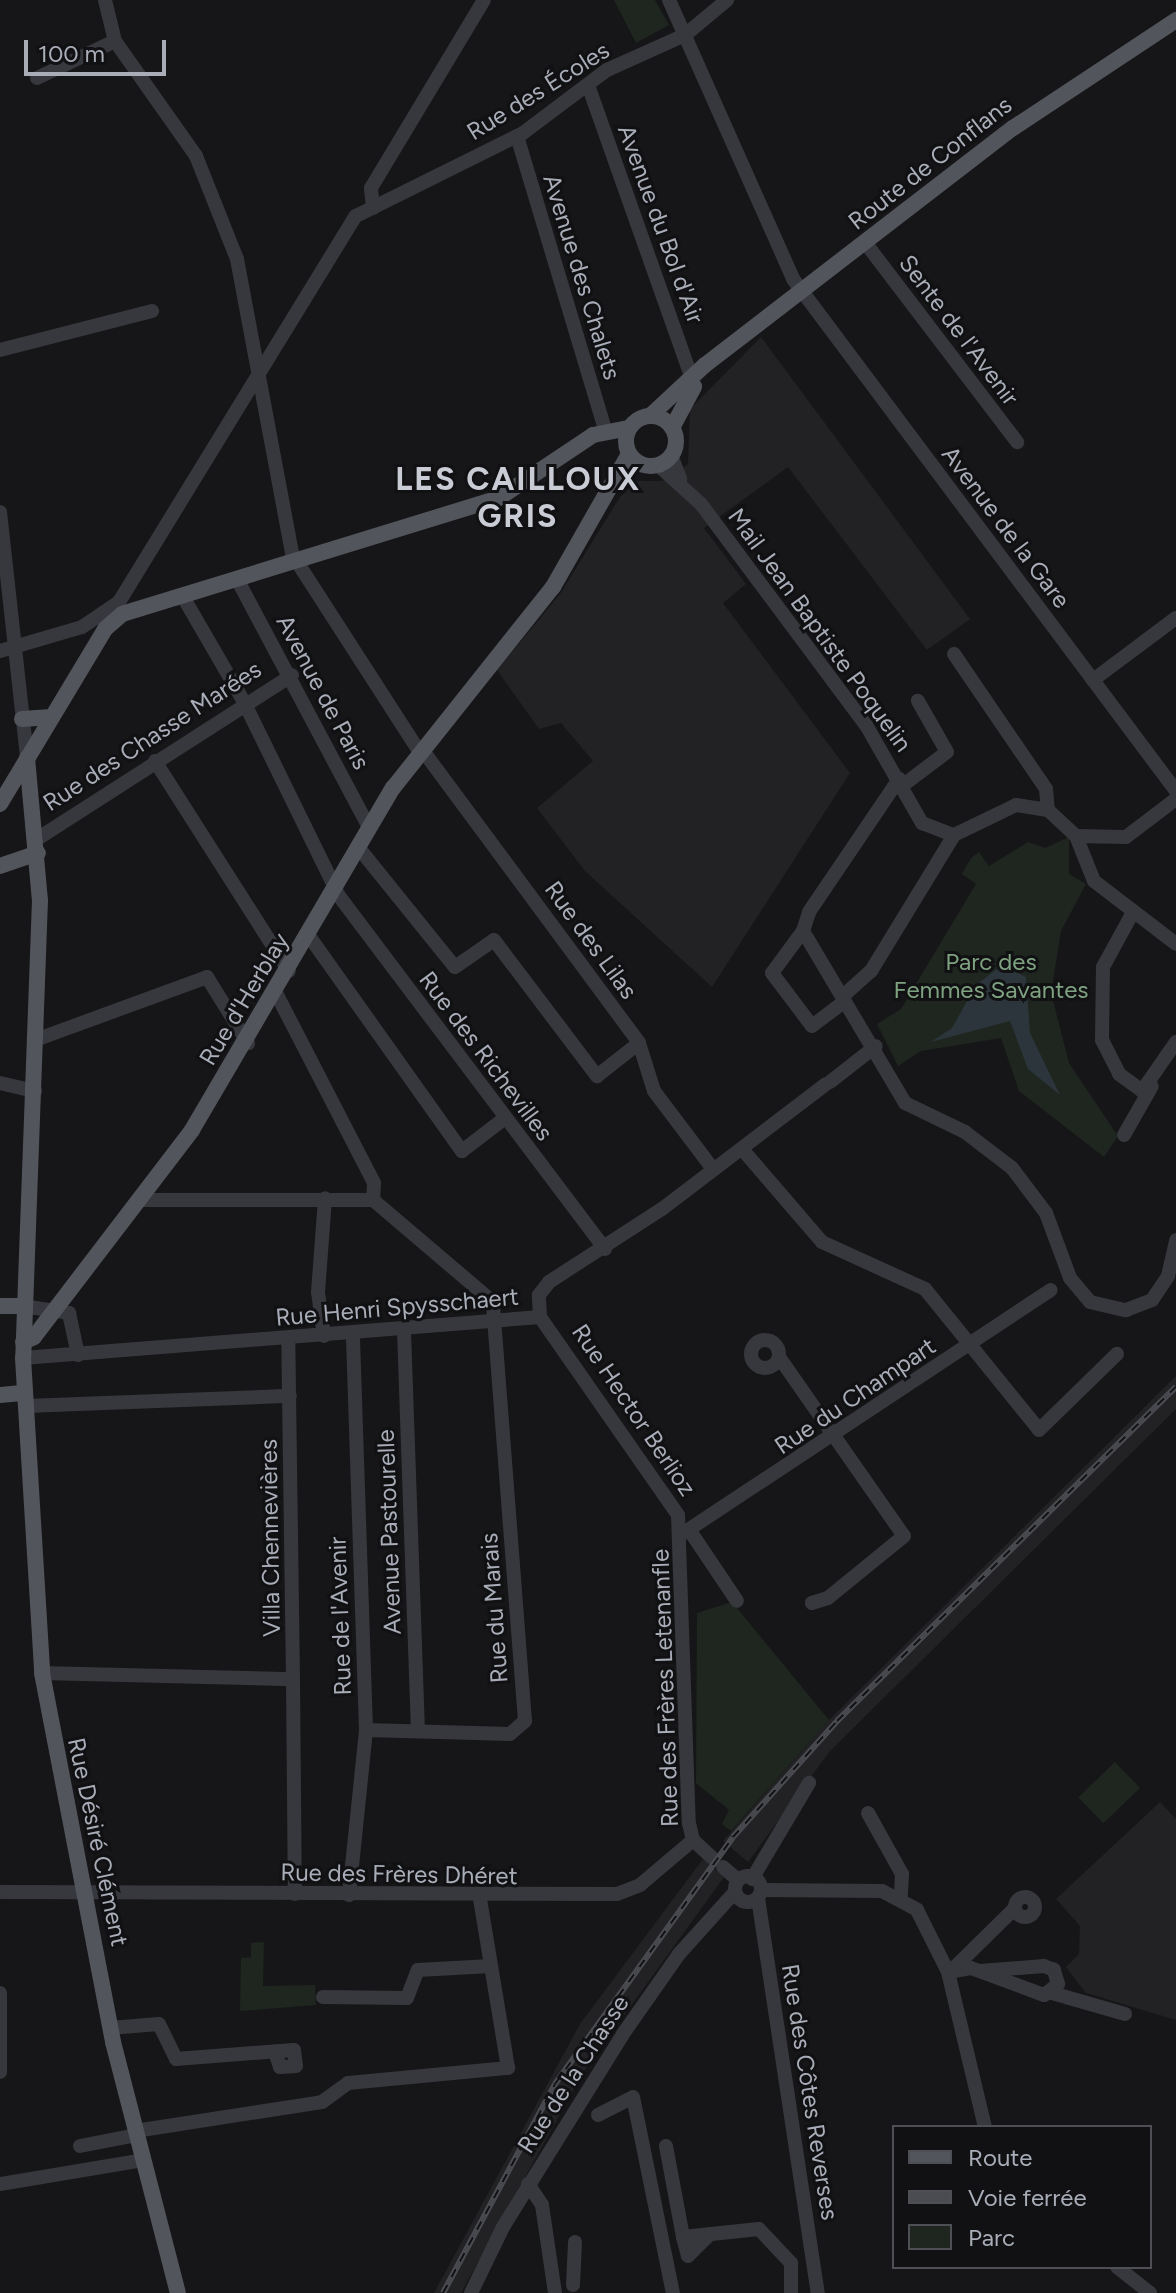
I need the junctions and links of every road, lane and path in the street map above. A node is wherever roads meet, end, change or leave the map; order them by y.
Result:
1 (105, 0) edge
2 (484, 0) edge
3 (669, 0) edge
4 (727, 0) edge
5 (1176, 20) edge
6 (685, 35) junction
7 (115, 41) junction
8 (37, 78) dead end
9 (588, 85) junction
10 (517, 136) junction
11 (373, 208) junction
12 (867, 245) junction
13 (801, 290) junction
14 (152, 311) dead end
15 (0, 350) edge
16 (721, 353) junction
17 (258, 372) junction
18 (692, 379) junction
19 (651, 415) junction
20 (629, 428) junction
21 (672, 428) junction
22 (605, 430) junction
23 (1017, 442) dead end
24 (629, 454) junction
25 (658, 462) junction
26 (618, 480) junction
27 (0, 512) edge
28 (297, 561) junction
29 (237, 579) junction
30 (182, 595) junction
31 (114, 615) junction
32 (1176, 618) edge
33 (82, 627) junction
34 (96, 644) junction
35 (6, 649) edge
36 (954, 654) dead end
37 (292, 675) junction
38 (1093, 680) junction
39 (918, 701) dead end
40 (244, 702) junction
41 (52, 717) junction
42 (22, 719) junction
43 (420, 750) junction
44 (27, 758) junction
45 (155, 761) junction
46 (900, 782) junction
47 (1176, 791) edge
48 (1176, 799) edge
49 (0, 804) edge
50 (1048, 810) junction
51 (369, 827) junction
52 (954, 835) junction
53 (1076, 836) junction
54 (37, 840) junction
55 (358, 847) junction
56 (0, 866) edge
57 (337, 888) junction
58 (1132, 914) junction
59 (803, 931) junction
60 (309, 936) junction
61 (1174, 938) edge
62 (289, 971) junction
63 (276, 993) junction
64 (844, 999) junction
65 (38, 1039) junction
66 (1176, 1042) edge
67 (248, 1043) junction
68 (639, 1043) junction
69 (876, 1046) junction
70 (0, 1083) edge
71 (1153, 1084) junction
72 (35, 1091) junction
73 (505, 1118) junction
74 (1124, 1135) dead end
75 (742, 1149) junction
76 (710, 1165) dead end
77 (325, 1198) junction
78 (141, 1200) junction
79 (373, 1200) junction
80 (1176, 1240) edge
81 (605, 1249) junction
82 (1174, 1257) edge
83 (1070, 1278) junction
84 (0, 1306) edge
85 (23, 1306) junction
86 (54, 1306) junction
87 (540, 1317) junction
88 (495, 1325) junction
89 (404, 1331) junction
90 (353, 1335) junction
91 (324, 1336) junction
92 (288, 1340) junction
93 (968, 1345) junction
94 (23, 1350) junction
95 (1117, 1354) dead end
96 (78, 1355) junction
97 (779, 1357) dead end
98 (0, 1395) edge
99 (290, 1396) junction
100 (25, 1400) junction
101 (835, 1437) junction
102 (686, 1532) junction
103 (737, 1601) dead end
104 (812, 1603) dead end
105 (42, 1673) junction
106 (293, 1679) junction
107 (366, 1730) junction
108 (418, 1731) junction
109 (809, 1783) dead end
110 (868, 1813) dead end
111 (693, 1840) junction
112 (741, 1884) junction
113 (0, 1892) edge
114 (295, 1894) junction
115 (761, 1894) junction
116 (349, 1895) junction
117 (901, 1896) junction
118 (86, 1897) junction
119 (480, 1898) junction
120 (1015, 1908) dead end
121 (491, 1966) junction
122 (950, 1971) junction
123 (980, 1971) junction
124 (0, 1993) edge
125 (1052, 1993) junction
126 (323, 1997) dead end
127 (1125, 2014) dead end
128 (110, 2028) junction
129 (275, 2052) dead end
130 (0, 2072) edge
131 (598, 2115) dead end
132 (985, 2125) edge
133 (135, 2133) junction
134 (80, 2146) dead end
135 (666, 2146) dead end
136 (143, 2160) junction
137 (0, 2184) edge
138 (528, 2184) junction
139 (575, 2242) dead end
140 (813, 2260) junction
141 (791, 2263) junction
142 (1120, 2269) edge
143 (578, 2289) edge
144 (555, 2290) edge
145 (668, 2292) edge
146 (178, 2293) edge
147 (471, 2293) edge
148 (791, 2293) edge
149 (818, 2293) edge
150 (1150, 2293) edge

1 - 7 street
2 - 11 street
3 - 6 street, Avenue de la Gare
4 - 6 street, Rue des Écoles
5 - 12 main road, Route de Conflans
6 - 9 street, Rue des Écoles
6 - 13 street, Avenue de la Gare
7 - 8 street
7 - 17 street
9 - 10 street, Rue des Écoles
9 - 18 street, Avenue du Bol d'Air
10 - 11 street, Rue des Écoles
10 - 22 street, Avenue des Chalets
11 - 17 street, Rue des Écoles
12 - 13 main road, Route de Conflans
12 - 23 street, Sente de l'Avenir
13 - 16 main road, Route de Conflans
13 - 38 street, Avenue de la Gare
14 - 15 street
16 - 18 main road, Route de Conflans
16 - 21 main road, Route de Conflans
17 - 28 street
17 - 31 street, Rue des Écoles
18 - 19 main road, Route de Conflans
19 - 20 main road, Route de Conflans
19 - 21 main road
20 - 22 main road
20 - 24 main road
21 - 25 main road
22 - 28 main road
24 - 25 main road
24 - 26 main road
25 - 26 main road
25 - 46 street, Mail Jean Baptiste Poquelin
26 - 43 main road, Rue d'Herblay
27 - 35 street
28 - 29 main road
28 - 43 street, Rue des Lilas
29 - 30 main road
29 - 37 street, Avenue de Paris
30 - 31 main road
30 - 40 street, Rue des Richevilles
31 - 33 street
31 - 34 main road
32 - 38 street
33 - 34 street
33 - 35 street
34 - 41 main road
35 - 42 street
36 - 50 street
37 - 40 street, Rue des Chasse Marées
37 - 51 street, Avenue de Paris
38 - 47 street, Avenue de la Gare
39 - 46 street
40 - 45 street, Rue des Chasse Marées
40 - 57 street, Rue des Richevilles
41 - 42 main road
41 - 44 main road
42 - 44 street
43 - 51 main road, Rue d'Herblay
43 - 68 street, Rue des Lilas
44 - 49 main road
44 - 54 main road, Rue Désiré Clément
45 - 54 street, Rue des Chasse Marées
45 - 62 street
46 - 52 street, Mail Jean Baptiste Poquelin
46 - 59 street
48 - 53 street
50 - 52 street
50 - 53 street
51 - 55 main road, Rue d'Herblay
52 - 64 street
53 - 58 street
54 - 56 main road, Rue des Chasse Marées
54 - 65 main road, Rue Désiré Clément
55 - 57 main road, Rue d'Herblay
55 - 68 street
57 - 60 main road, Rue d'Herblay
57 - 73 street, Rue des Richevilles
58 - 61 street
58 - 71 street
59 - 64 street
59 - 64 street
60 - 62 main road, Rue d'Herblay
60 - 73 street
62 - 63 main road, Rue d'Herblay
63 - 67 main road, Rue d'Herblay
63 - 79 street
64 - 69 street
65 - 67 street
65 - 72 main road, Rue Désiré Clément
66 - 71 street
67 - 78 main road, Rue d'Herblay
68 - 76 street, Rue des Lilas
69 - 75 street, Rue Henri Spysschaert
69 - 83 street
70 - 72 street
71 - 74 street
72 - 85 main road, Rue Désiré Clément
73 - 81 street, Rue des Richevilles
75 - 81 street, Rue Henri Spysschaert
75 - 93 street
77 - 78 street
77 - 79 street
77 - 91 street
78 - 86 main road, Rue d'Herblay
79 - 88 street
80 - 82 street
81 - 87 street, Rue Henri Spysschaert
82 - 83 street
83 - 93 street, Rue du Champart
84 - 85 main road
85 - 86 street
85 - 94 main road, Rue Désiré Clément
86 - 94 main road, Rue d'Herblay
86 - 96 street
87 - 88 street, Rue Henri Spysschaert
87 - 102 street, Rue Hector Berlioz
88 - 89 street, Rue Henri Spysschaert
88 - 108 street, Rue du Marais
89 - 90 street, Rue Henri Spysschaert
89 - 108 street, Avenue Pastourelle
90 - 91 street, Rue Henri Spysschaert
90 - 107 street, Rue de l'Avenir
91 - 92 street, Rue Henri Spysschaert
92 - 96 street, Rue Henri Spysschaert
92 - 99 street, Villa Chennevières
93 - 95 street
93 - 101 street, Rue du Champart
94 - 96 street, Rue Henri Spysschaert
94 - 100 main road, Rue Désiré Clément
97 - 101 street
98 - 100 main road
99 - 100 street
99 - 106 street, Villa Chennevières
100 - 105 main road, Rue Désiré Clément
101 - 102 street, Rue du Champart
101 - 104 street
102 - 103 street, Rue Hector Berlioz
102 - 111 street, Rue des Frères Letenanfle
105 - 106 street
105 - 118 main road, Rue Désiré Clément
106 - 114 street, Villa Chennevières
107 - 108 street, Rue du Marais
107 - 116 street, Rue de l'Avenir
109 - 112 street, Rue de la Chasse
110 - 117 street
111 - 112 street
111 - 119 street, Rue des Frères Dhéret
112 - 115 street
112 - 115 street
112 - 138 street, Rue de la Chasse
113 - 118 street, Rue des Frères Dhéret
114 - 116 street, Rue des Frères Dhéret
114 - 118 street, Rue des Frères Dhéret
115 - 117 street
115 - 140 street, Rue des Côtes Reverses
116 - 119 street, Rue des Frères Dhéret
117 - 122 street
118 - 128 main road, Rue Désiré Clément
119 - 121 street
120 - 122 street
121 - 126 street
121 - 133 street
122 - 123 street
122 - 132 street
123 - 125 street
123 - 125 street
124 - 130 street
125 - 127 street
128 - 129 street
128 - 133 main road, Rue Désiré Clément
131 - 145 street
133 - 134 street
133 - 136 main road, Rue Désiré Clément
135 - 141 street
136 - 137 street
136 - 146 main road, Rue Désiré Clément
138 - 144 street
138 - 147 street, Rue de la Chasse
139 - 143 street
140 - 141 street
140 - 149 street, Rue des Côtes Reverses
141 - 148 street
142 - 150 street
143 - 144 street

